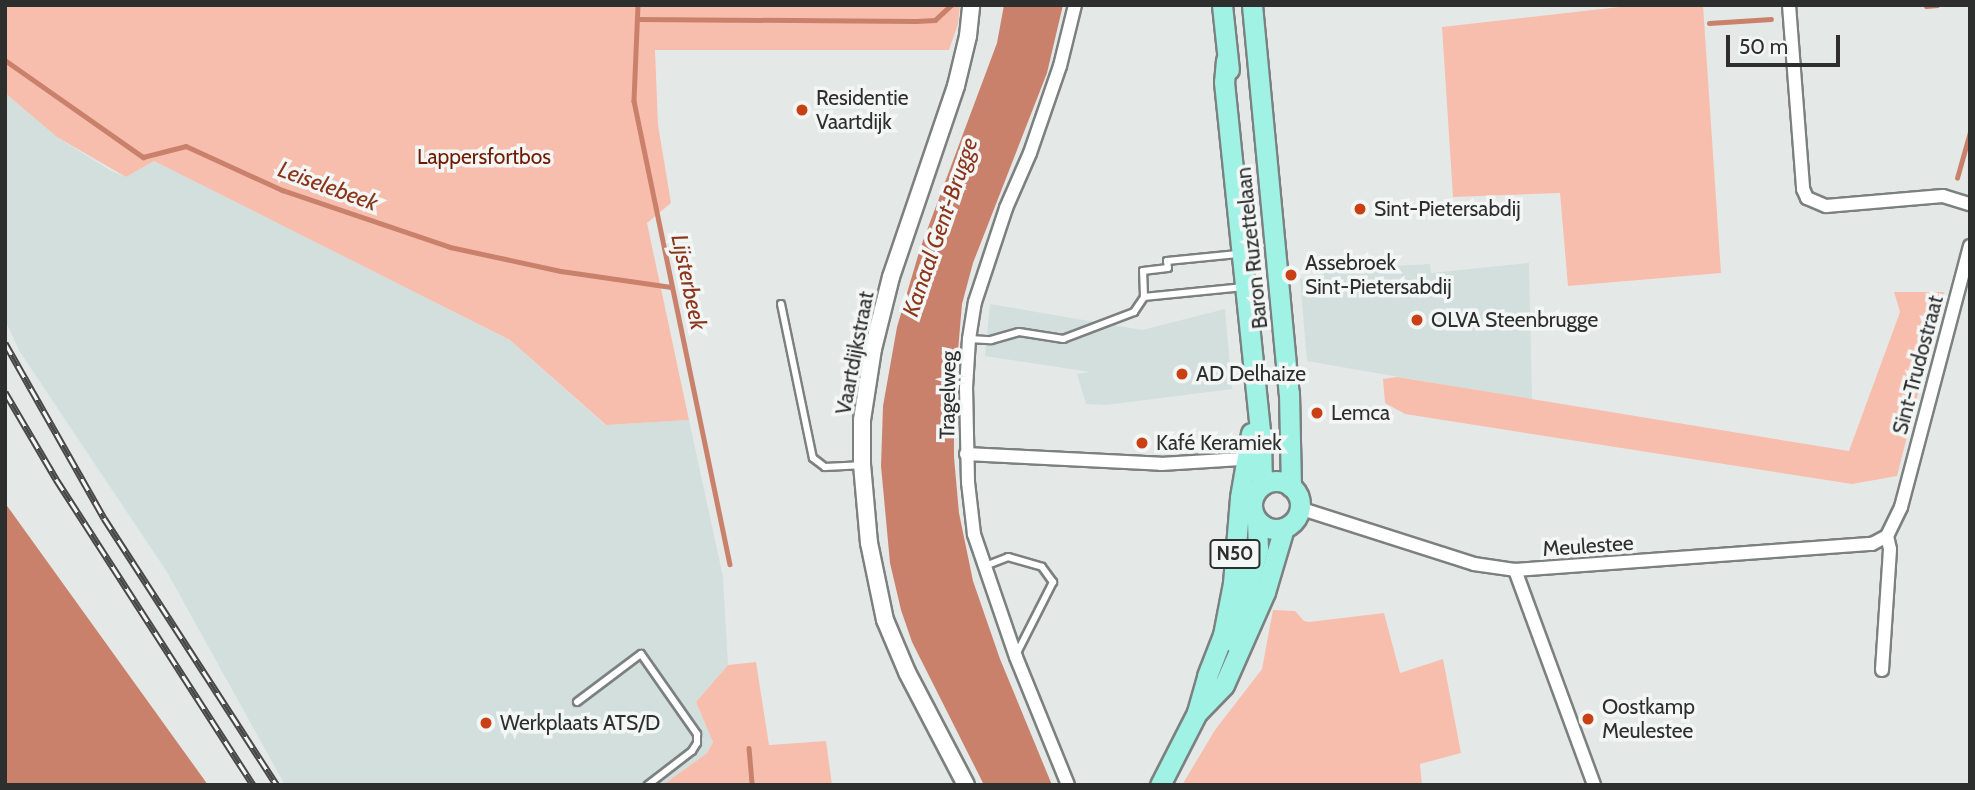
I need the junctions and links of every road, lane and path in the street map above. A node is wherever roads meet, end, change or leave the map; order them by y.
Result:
1 (971, 5) edge
2 (1075, 5) edge
3 (1222, 5) edge
4 (1252, 5) edge
5 (1789, 5) edge
6 (1970, 204) edge
7 (1970, 246) edge
8 (1243, 254) junction
9 (1246, 287) junction
10 (1144, 297) junction
11 (781, 304) dead end
12 (969, 339) junction
13 (1255, 391) junction
14 (966, 454) junction
15 (1241, 459) dead end
16 (862, 465) junction
17 (1262, 485) junction
18 (1291, 487) junction
19 (1299, 508) junction
20 (1257, 520) junction
21 (1284, 527) junction
22 (1887, 536) junction
23 (983, 566) junction
24 (1515, 570) junction
25 (1016, 657) junction
26 (1882, 670) dead end
27 (577, 702) dead end
28 (1197, 712) junction
29 (648, 785) edge
30 (966, 785) edge
31 (1068, 785) edge
32 (1160, 785) edge
33 (1594, 785) edge

1 - 16 street, Vaartdijkstraat
2 - 12 street, Tragelweg
3 - 8 main road, Baron Ruzettelaan / N50
4 - 18 main road, Baron Ruzettelaan
5 - 6 street
7 - 22 street, Sint-Trudostraat
8 - 9 main road, Baron Ruzettelaan / N50
8 - 10 lane
9 - 10 lane
9 - 13 main road, Baron Ruzettelaan / N50
10 - 12 lane
11 - 16 lane
12 - 14 street, Tragelweg
13 - 17 main road, Baron Ruzettelaan / N50
13 - 28 main road, Baron Ruzettelaan / N50
14 - 15 street
14 - 23 street, Tragelweg
16 - 30 street, Vaartdijkstraat
17 - 18 main road
17 - 20 main road, N50
18 - 19 main road
19 - 21 main road, N50
19 - 24 street, Meulestee
20 - 21 main road, N50
20 - 28 main road, Baron Ruzettelaan / N50
21 - 28 main road, Baron Ruzettelaan / N50
22 - 24 street, Meulestee
22 - 26 street
23 - 25 street, Tragelweg
23 - 25 lane
24 - 33 street
25 - 31 street, Tragelweg
27 - 29 lane
28 - 32 main road, Baron Ruzettelaan / N50

